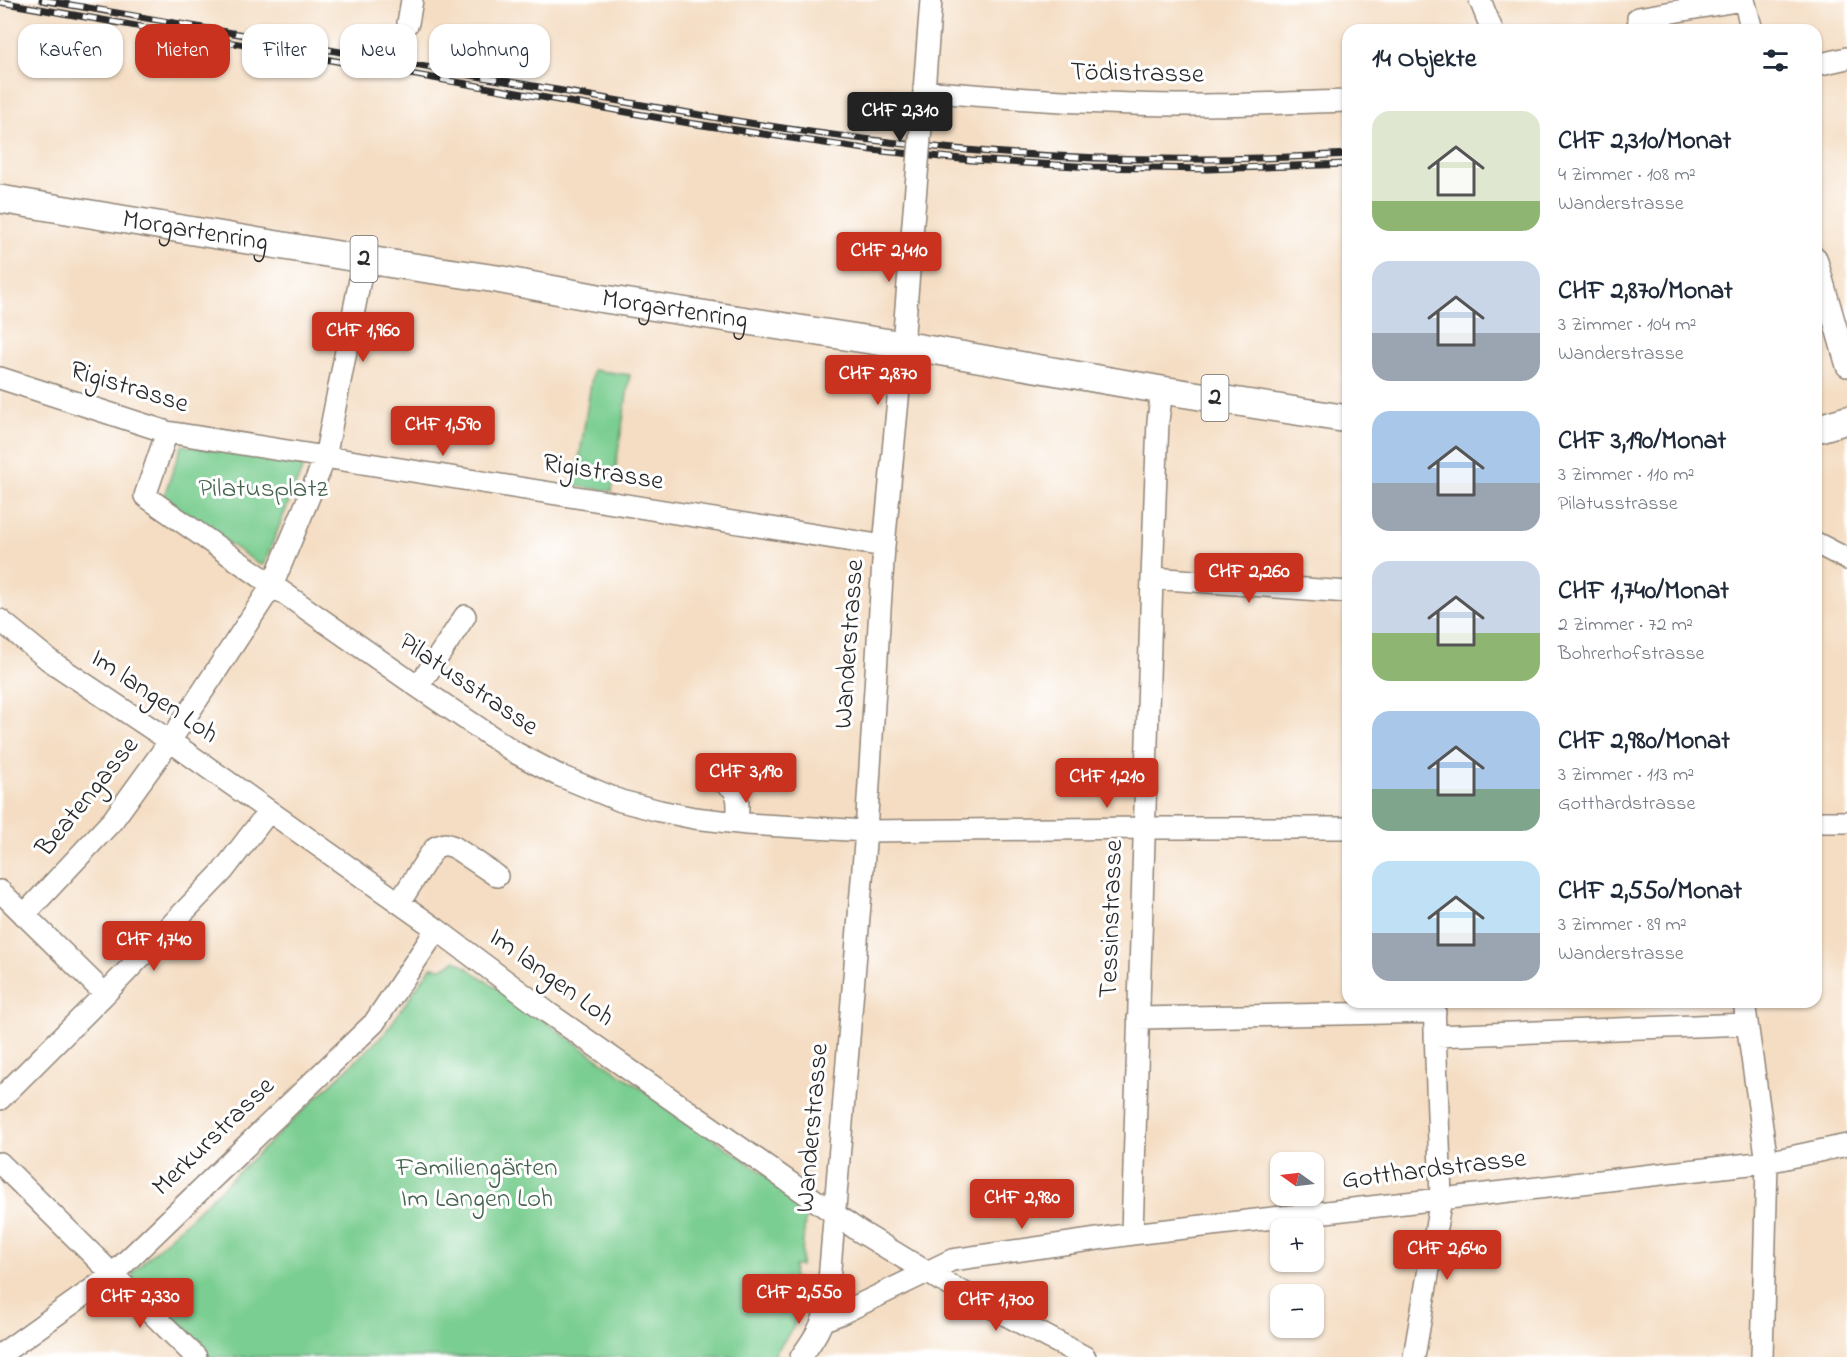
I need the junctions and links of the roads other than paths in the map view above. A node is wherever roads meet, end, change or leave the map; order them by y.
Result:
1 (412, 0) edge
2 (931, 0) edge
3 (1480, 0) edge
4 (1743, 0) edge
5 (1638, 18) dead end
6 (408, 23) dead end
7 (1490, 24) edge
8 (1750, 24) edge
9 (1847, 58) edge
10 (1822, 64) edge
11 (924, 91) junction
12 (1342, 101) edge
13 (0, 199) edge
14 (364, 259) junction
15 (1822, 279) edge
16 (903, 345) junction
17 (1847, 366) edge
18 (0, 378) edge
19 (1162, 390) junction
20 (1342, 418) edge
21 (1847, 420) edge
22 (1822, 427) edge
23 (167, 432) junction
24 (325, 458) junction
25 (884, 546) junction
26 (1822, 546) edge
27 (1847, 559) edge
28 (1152, 578) junction
29 (272, 586) junction
30 (1342, 592) edge
31 (465, 616) dead end
32 (0, 620) edge
33 (418, 687) junction
34 (170, 741) junction
35 (718, 780) dead end
36 (269, 811) junction
37 (1822, 822) edge
38 (1847, 822) edge
39 (737, 823) junction
40 (1144, 828) junction
41 (1342, 828) edge
42 (866, 831) junction
43 (497, 876) dead end
44 (0, 891) edge
45 (399, 903) junction
46 (24, 915) junction
47 (435, 928) junction
48 (105, 994) junction
49 (1408, 1008) edge
50 (1435, 1008) edge
51 (1745, 1008) edge
52 (1138, 1018) junction
53 (1747, 1024) junction
54 (1435, 1036) junction
55 (0, 1099) edge
56 (1847, 1145) edge
57 (1767, 1162) junction
58 (2, 1168) edge
59 (1441, 1198) junction
60 (835, 1213) junction
61 (1132, 1234) junction
62 (926, 1271) junction
63 (112, 1275) junction
64 (824, 1320) junction
65 (0, 1355) edge
66 (196, 1357) edge
67 (801, 1357) edge
68 (1085, 1357) edge
69 (1414, 1357) edge
70 (1762, 1357) edge

1 - 6 street
2 - 11 street, Wanderstrasse
3 - 7 street
4 - 5 street
4 - 8 street
9 - 10 street
11 - 12 street, Tödistrasse
11 - 16 street, Wanderstrasse, bridge
13 - 14 main road, Morgartenring / 2
14 - 16 main road, Morgartenring / 2
14 - 24 street, Beatengasse
15 - 17 street
16 - 19 main road, Morgartenring / 2
16 - 25 street, Wanderstrasse
18 - 23 street, Rigistrasse
19 - 20 main road, Morgartenring / 2
19 - 28 street, Tessinstrasse
21 - 22 main road
23 - 24 street, Rigistrasse
23 - 29 street, Pilatusstrasse
24 - 25 street, Rigistrasse
24 - 29 street, Beatengasse
25 - 42 street, Wanderstrasse
26 - 27 street
28 - 30 street
28 - 40 street, Tessinstrasse
29 - 33 street, Pilatusstrasse
29 - 34 street, Beatengasse
31 - 33 street
32 - 34 street, Im langen Loh
33 - 39 street, Pilatusstrasse
34 - 36 street, Im langen Loh
34 - 46 street, Beatengasse
35 - 39 street
36 - 45 street, Im langen Loh
36 - 48 street
37 - 38 street
39 - 42 street, Pilatusstrasse
40 - 41 street, Pilatusstrasse
40 - 42 street, Pilatusstrasse
40 - 52 street, Tessinstrasse
42 - 60 street, Wanderstrasse
43 - 45 street
44 - 46 street
45 - 47 street, Im langen Loh
46 - 48 street
47 - 60 street, Im langen Loh
47 - 63 street, Merkurstrasse
48 - 55 street
49 - 52 street
50 - 54 street
51 - 53 street
52 - 61 street, Tessinstrasse
53 - 54 street
53 - 57 street
54 - 59 street
56 - 57 street, Gotthardstrasse
57 - 59 street, Gotthardstrasse
57 - 70 street
58 - 63 street
59 - 61 street, Gotthardstrasse
59 - 69 street
60 - 62 street, Im langen Loh
60 - 64 street, Wanderstrasse
61 - 62 street, Gotthardstrasse
62 - 64 street, Gotthardstrasse
62 - 68 street, Im langen Loh
63 - 65 street, Merkurstrasse
63 - 66 street
64 - 67 street, Wanderstrasse

